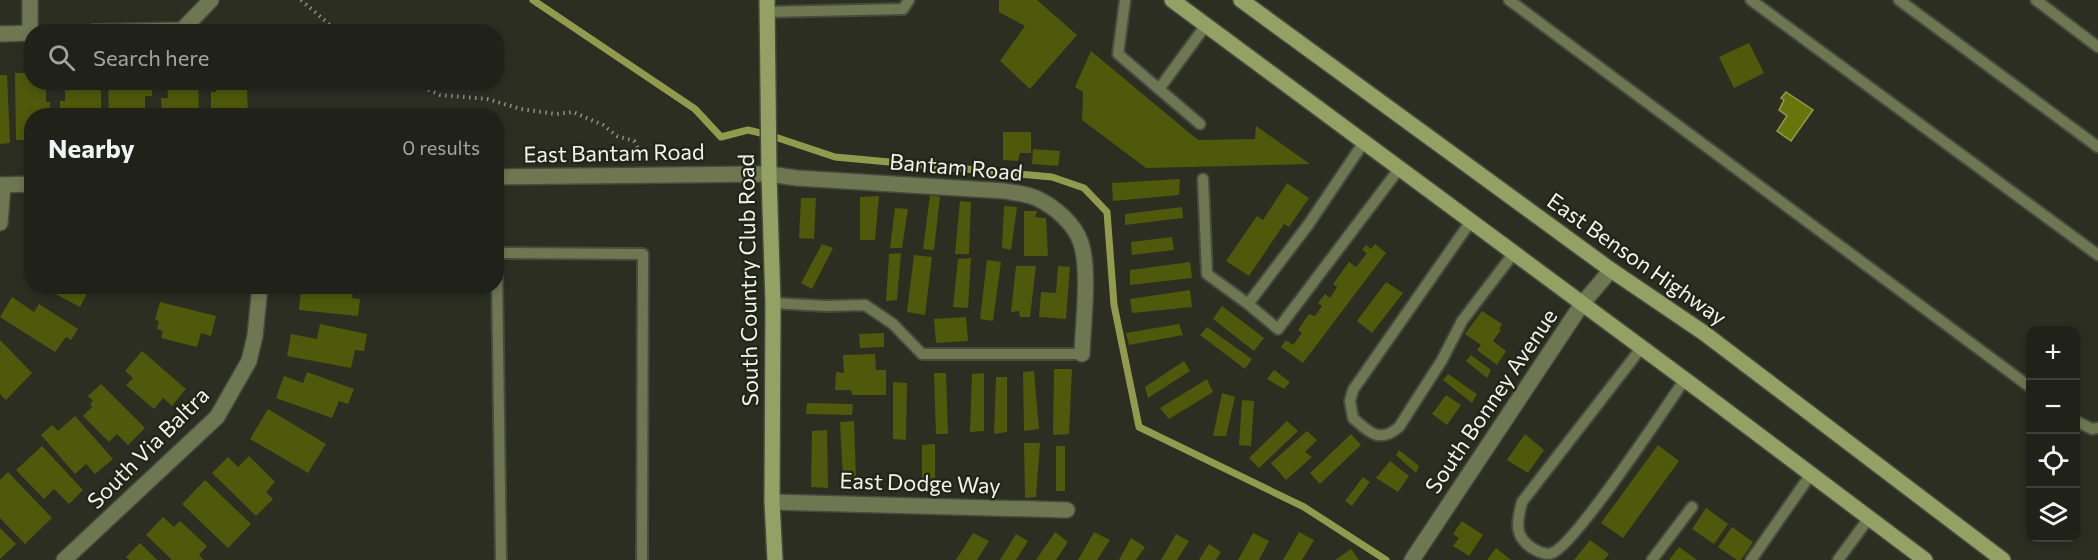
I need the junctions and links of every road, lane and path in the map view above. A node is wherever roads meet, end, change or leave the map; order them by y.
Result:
1 (30, 0) edge
2 (211, 0) edge
3 (301, 0) edge
4 (909, 0) edge
5 (1125, 0) edge
6 (1172, 0) edge
7 (1241, 0) edge
8 (1509, 0) edge
9 (1751, 0) edge
10 (1899, 0) edge
11 (2036, 0) edge
12 (767, 6) edge
13 (31, 24) edge
14 (188, 24) edge
15 (329, 24) edge
16 (1206, 25) junction
17 (24, 33) edge
18 (0, 34) edge
19 (2098, 47) edge
20 (1159, 89) junction
21 (429, 90) edge
22 (1200, 124) dead end
23 (1364, 142) junction
24 (2098, 147) edge
25 (1400, 169) junction
26 (769, 174) junction
27 (645, 175) junction
28 (504, 177) edge
29 (1203, 179) dead end
30 (24, 184) edge
31 (2, 185) edge
32 (1471, 221) junction
33 (0, 223) edge
34 (1514, 252) junction
35 (504, 253) edge
36 (2098, 255) edge
37 (1611, 270) junction
38 (259, 294) edge
39 (498, 294) edge
40 (773, 303) junction
41 (1248, 304) junction
42 (1582, 304) junction
43 (1641, 347) junction
44 (1082, 354) joint
45 (1685, 379) junction
46 (2026, 383) edge
47 (2080, 423) edge
48 (2098, 428) edge
49 (1811, 474) junction
50 (772, 502) junction
51 (1692, 507) dead end
52 (1067, 510) dead end
53 (1869, 518) junction
54 (64, 560) edge
55 (501, 560) edge
56 (642, 560) edge
57 (775, 560) edge
58 (1412, 560) edge
59 (1652, 560) edge
60 (1751, 560) edge
61 (1838, 560) edge
62 (1925, 560) edge
63 (2003, 560) edge

1 - 13 street
2 - 14 street
3 - 15 path
4 - 12 lane
5 - 20 lane
6 - 16 main road
7 - 37 main road, East Benson Highway
8 - 46 lane
9 - 36 lane
10 - 24 lane
11 - 19 lane
12 - 26 main road, South Country Club Road
16 - 20 lane
16 - 23 main road
17 - 18 street
20 - 22 lane
21 - 27 path
23 - 25 main road
23 - 41 lane
25 - 32 main road
25 - 41 lane
26 - 27 street, East Bantam Road
26 - 40 main road, South Country Club Road
26 - 44 street, Bantam Road
27 - 28 street, East Bantam Road
29 - 41 lane
30 - 31 street
31 - 33 street
32 - 34 main road
32 - 34 lane
34 - 42 main road
35 - 56 lane
37 - 42 street, South Bonney Avenue
37 - 63 main road, East Benson Highway
38 - 54 street, South Via Baltra
39 - 55 lane
40 - 44 lane
40 - 50 main road, South Country Club Road
42 - 43 main road
42 - 58 street, South Bonney Avenue
43 - 45 main road
43 - 45 lane
45 - 49 main road
47 - 48 lane
49 - 53 main road
49 - 60 lane
50 - 52 street, East Dodge Way
50 - 57 main road, South Country Club Road
51 - 59 lane
53 - 61 lane
53 - 62 main road

